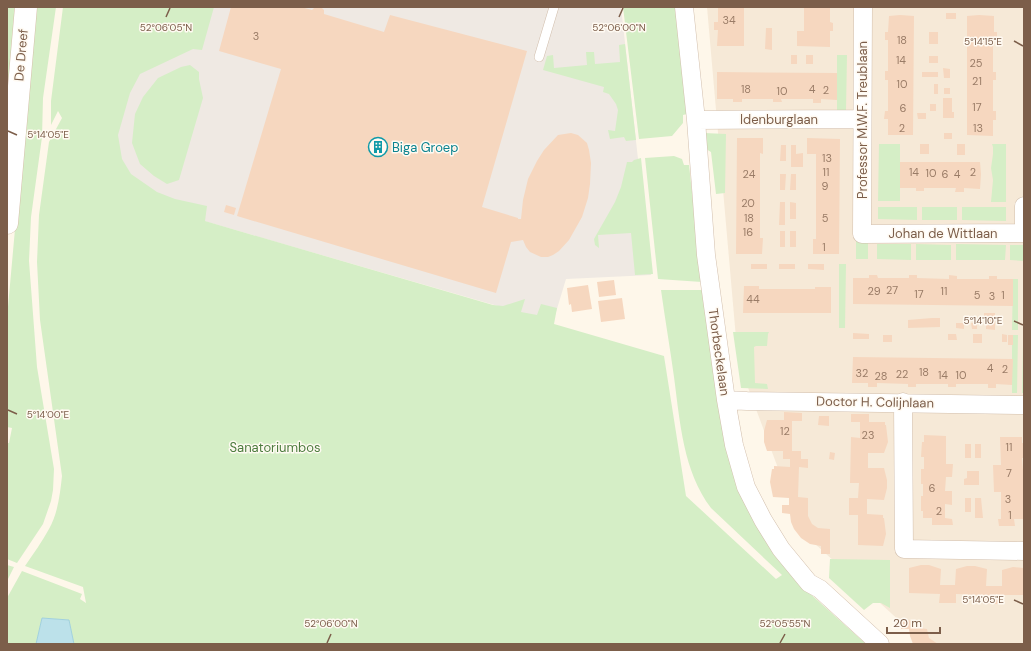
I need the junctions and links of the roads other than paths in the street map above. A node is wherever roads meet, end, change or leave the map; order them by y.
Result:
1 (26, 7) edge
2 (554, 7) edge
3 (684, 7) edge
4 (863, 7) edge
5 (539, 57) dead end
6 (862, 119) junction
7 (696, 120) junction
8 (1024, 206) edge
9 (7, 223) edge
10 (1024, 233) edge
11 (862, 234) joint
12 (726, 400) junction
13 (903, 402) junction
14 (1024, 404) edge
15 (1024, 551) edge
16 (880, 644) edge

1 - 9 main road, De Dreef
2 - 5 lane
3 - 7 street, Thorbeckelaan
4 - 6 street, Professor M.W.F. Treublaan
6 - 7 street, Idenburglaan
6 - 11 street, Professor M.W.F. Treublaan
7 - 12 street, Thorbeckelaan
8 - 10 street
10 - 11 street, Johan de Wittlaan
12 - 13 street, Doctor H. Colijnlaan
12 - 16 street, Thorbeckelaan
13 - 14 street, Doctor H. Colijnlaan
13 - 15 street

